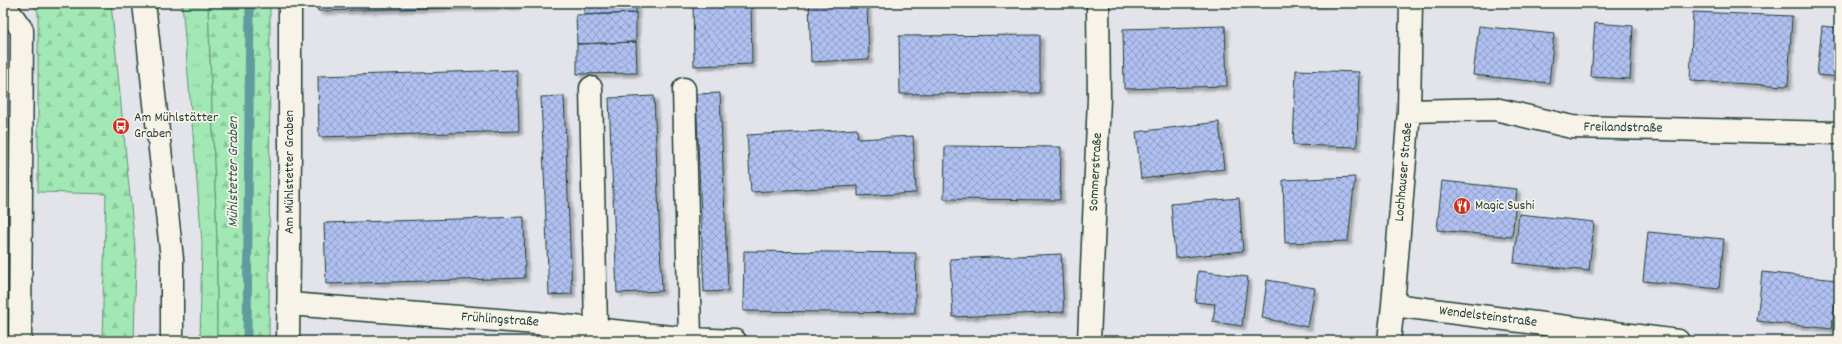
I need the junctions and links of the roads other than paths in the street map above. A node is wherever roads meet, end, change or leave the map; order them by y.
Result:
1 (144, 3) edge
2 (290, 3) edge
3 (1098, 3) edge
4 (1411, 3) edge
5 (3, 4) edge
6 (591, 88) dead end
7 (684, 89) dead end
8 (1409, 111) junction
9 (1839, 133) edge
10 (289, 304) junction
11 (1394, 305) junction
12 (597, 335) edge
13 (690, 339) junction
14 (20, 341) edge
15 (172, 341) edge
16 (288, 341) edge
17 (735, 341) edge
18 (1089, 341) edge
19 (1389, 341) edge
20 (1678, 341) edge

1 - 15 street
2 - 10 street, Am Mühlstetter Graben
3 - 18 street, Sommerstraße
4 - 8 street, Lochhauser Straße
5 - 14 street
6 - 12 street
7 - 13 street
8 - 9 street, Freilandstraße
8 - 11 street, Lochhauser Straße
10 - 12 street, Frühlingstraße
10 - 16 street, Am Mühlstetter Graben
11 - 19 street, Lochhauser Straße
11 - 20 street, Wendelsteinstraße
12 - 13 street, Frühlingstraße
13 - 17 street, Frühlingstraße

